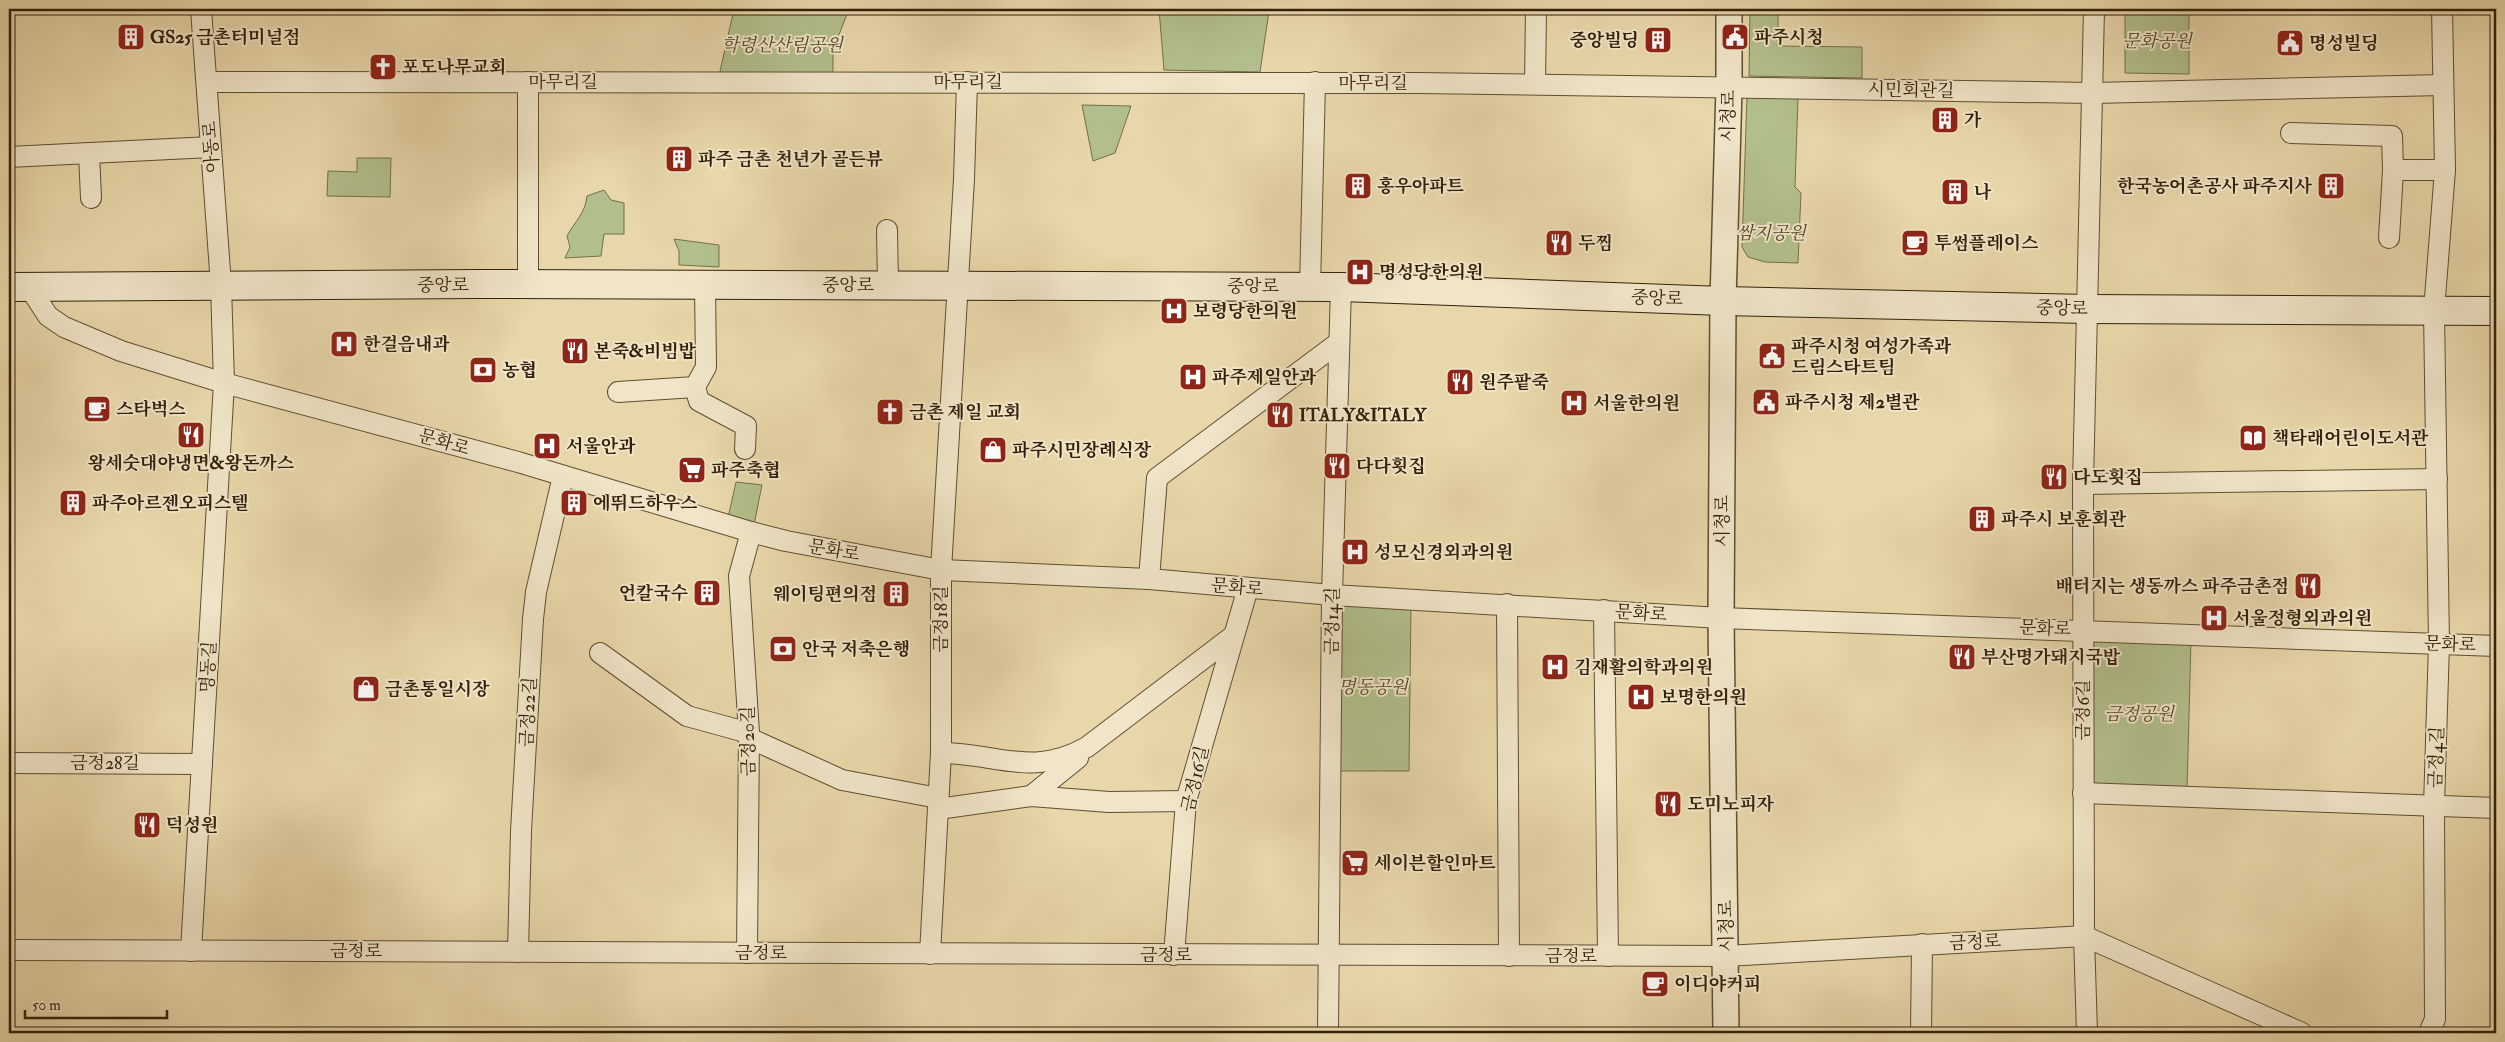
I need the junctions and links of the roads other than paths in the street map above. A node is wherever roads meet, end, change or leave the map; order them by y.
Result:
1 (201, 9) edge
2 (1536, 9) edge
3 (1729, 9) edge
4 (2094, 9) edge
5 (2442, 9) edge
6 (207, 82) junction
7 (528, 82) junction
8 (967, 82) junction
9 (1315, 82) junction
10 (1535, 84) junction
11 (2443, 85) junction
12 (1729, 88) junction
13 (2093, 93) junction
14 (2291, 133) dead end
15 (210, 146) junction
16 (89, 153) junction
17 (9, 157) edge
18 (2393, 170) junction
19 (2445, 170) junction
20 (91, 198) dead end
21 (887, 230) dead end
22 (2388, 238) dead end
23 (221, 285) junction
24 (528, 285) junction
25 (705, 285) junction
26 (888, 285) junction
27 (958, 285) junction
28 (19, 287) edge
29 (1310, 287) junction
30 (1341, 287) junction
31 (1723, 300) junction
32 (2087, 309) junction
33 (2434, 311) junction
34 (2496, 311) edge
35 (1338, 343) junction
36 (224, 383) junction
37 (694, 387) junction
38 (618, 392) dead end
39 (745, 449) dead end
40 (563, 476) junction
41 (2437, 479) junction
42 (2083, 484) junction
43 (751, 532) junction
44 (941, 570) junction
45 (1149, 579) junction
46 (1248, 588) junction
47 (1332, 594) junction
48 (1507, 604) junction
49 (1604, 610) junction
50 (1721, 618) junction
51 (2082, 630) junction
52 (1233, 636) junction
53 (2438, 644) junction
54 (2496, 646) edge
55 (600, 653) dead end
56 (749, 735) junction
57 (1087, 747) junction
58 (941, 753) junction
59 (9, 763) edge
60 (202, 764) junction
61 (2083, 793) junction
62 (1032, 796) junction
63 (1186, 801) junction
64 (938, 804) junction
65 (2434, 806) junction
66 (2496, 808) edge
67 (2084, 936) junction
68 (1922, 944) junction
69 (9, 950) edge
70 (191, 951) junction
71 (518, 952) junction
72 (747, 953) junction
73 (930, 954) junction
74 (1174, 954) junction
75 (1329, 955) junction
76 (1509, 956) junction
77 (1608, 956) junction
78 (1726, 956) junction
79 (1328, 1033) edge
80 (1726, 1033) edge
81 (1921, 1033) edge
82 (2087, 1033) edge
83 (2302, 1033) edge
84 (2429, 1033) edge

1 - 6 street, 아동로
2 - 10 street
3 - 12 street, 시청로
4 - 13 street, 금정6길
5 - 11 street, 금정4길
6 - 7 street, 마무리길
6 - 15 street, 아동로
7 - 8 street, 마무리길
7 - 24 street
8 - 9 street, 마무리길
8 - 27 street, 금정18길
9 - 10 street, 마무리길
9 - 29 street
10 - 12 street, 마무리길
11 - 13 street, 시민회관길
11 - 19 street, 금정4길
12 - 13 street, 시민회관길
12 - 31 street, 시청로
13 - 32 street, 금정6길
14 - 18 street
15 - 16 street
15 - 23 street, 아동로
16 - 17 street
16 - 20 street
18 - 19 street
18 - 22 street
19 - 33 street, 금정4길
21 - 26 street
23 - 24 main road, 중앙로
23 - 28 main road, 중앙로
23 - 36 street, 아동로
24 - 25 main road, 중앙로
25 - 26 main road, 중앙로
25 - 37 street
26 - 27 main road, 중앙로
27 - 29 main road, 중앙로
27 - 44 street, 금정18길
28 - 36 street, 문화로
29 - 30 main road, 중앙로
30 - 31 main road, 중앙로
30 - 35 street, 금정14길
31 - 32 main road, 중앙로
31 - 50 street, 시청로
32 - 33 main road, 중앙로
32 - 42 street, 금정6길
33 - 34 main road, 중앙로
33 - 41 street, 금정4길
35 - 45 street
35 - 47 street, 금정14길
36 - 40 street, 문화로
36 - 60 street, 명동길
37 - 38 street
37 - 39 street
40 - 43 street, 문화로
40 - 71 street, 금정22길
41 - 42 street
41 - 53 street, 금정4길
42 - 51 street, 금정6길
43 - 44 street, 문화로
43 - 56 street, 금정20길
44 - 45 street, 문화로
44 - 58 street, 금정18길
45 - 46 street, 문화로
46 - 47 street, 문화로
46 - 52 street, 금정16길
47 - 48 street, 문화로
47 - 75 street, 금정14길
48 - 49 street, 문화로
48 - 76 street
49 - 50 street, 문화로
49 - 77 street
50 - 51 street, 문화로
50 - 78 street, 시청로
51 - 53 street, 문화로
51 - 61 street, 금정6길
52 - 57 street
52 - 63 street, 금정16길
53 - 54 street, 문화로
53 - 65 street, 금정4길
55 - 56 street
56 - 64 street
56 - 72 street, 금정20길
57 - 58 street
57 - 62 street
58 - 64 street, 금정18길
59 - 60 street, 금정28길
60 - 70 street, 명동길
61 - 65 street
61 - 67 street, 금정6길
62 - 63 street
62 - 64 street
63 - 74 street, 금정16길
64 - 73 street, 금정18길
65 - 66 street
65 - 84 street, 금정4길
67 - 68 street, 금정로
67 - 82 street, 금정6길
67 - 83 street, 금정로
68 - 78 street, 금정로
68 - 81 street
69 - 70 street, 금정로
70 - 71 street, 금정로
71 - 72 street, 금정로
72 - 73 street, 금정로
73 - 74 street, 금정로
74 - 75 street, 금정로
75 - 76 street, 금정로
75 - 79 street, 금정14길
76 - 77 street, 금정로
77 - 78 street, 금정로
78 - 80 street, 시청로

